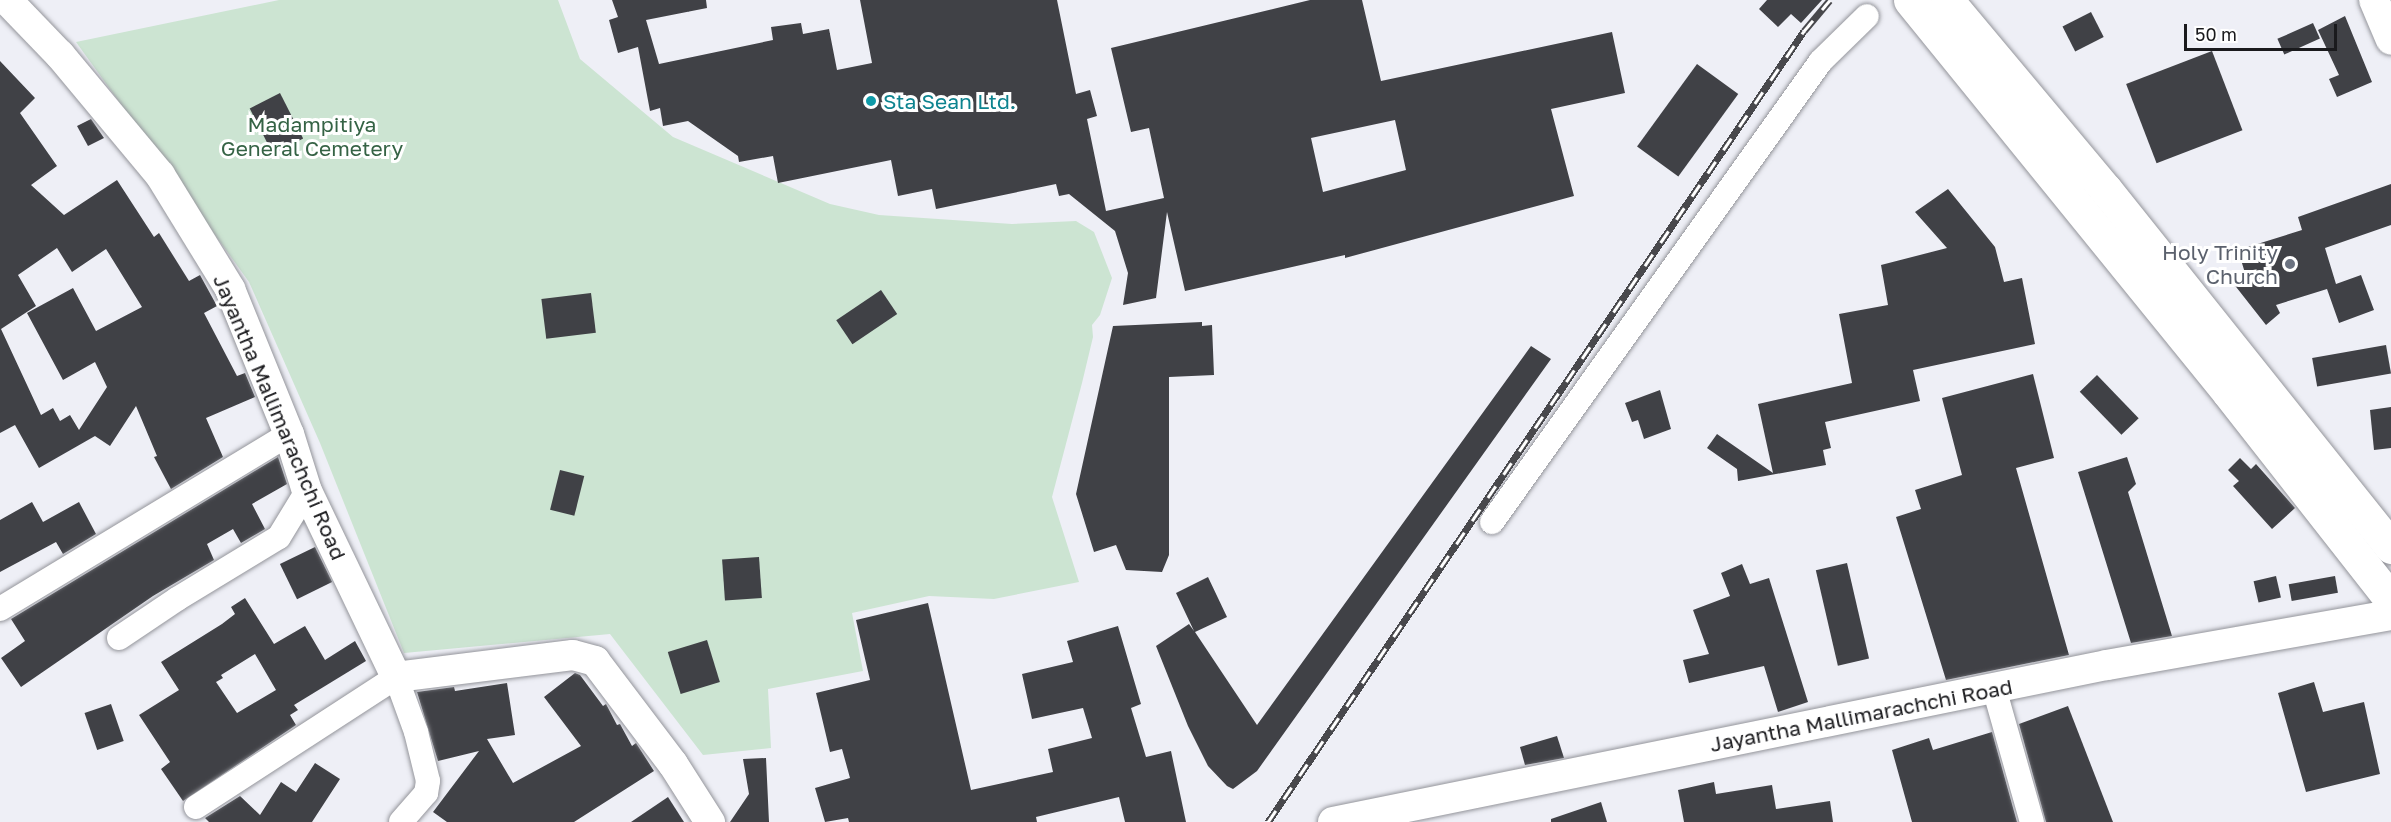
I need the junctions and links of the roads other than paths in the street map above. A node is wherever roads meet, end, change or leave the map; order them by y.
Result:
1 (7, 0) edge
2 (1910, 0) edge
3 (1947, 0) edge
4 (2374, 0) edge
5 (1867, 16) dead end
6 (2391, 40) edge
7 (2240, 382) junction
8 (289, 434) junction
9 (307, 491) junction
10 (1492, 522) dead end
11 (2391, 547) edge
12 (2391, 600) edge
13 (0, 609) edge
14 (2391, 615) edge
15 (119, 638) dead end
16 (396, 677) junction
17 (1994, 688) junction
18 (196, 807) dead end
19 (401, 822) edge
20 (710, 822) edge
21 (1333, 822) edge
22 (2032, 822) edge

1 - 8 street, Jayantha Mallimarachchi Road
2 - 7 main road
3 - 7 main road
4 - 6 street
5 - 10 street
7 - 11 main road
7 - 12 main road
8 - 9 street, Jayantha Mallimarachchi Road
8 - 13 street
9 - 15 street
9 - 16 street, Jayantha Mallimarachchi Road
14 - 17 street, Jayantha Mallimarachchi Road
16 - 18 street
16 - 19 street
16 - 20 street
17 - 21 street, Jayantha Mallimarachchi Road
17 - 22 street

